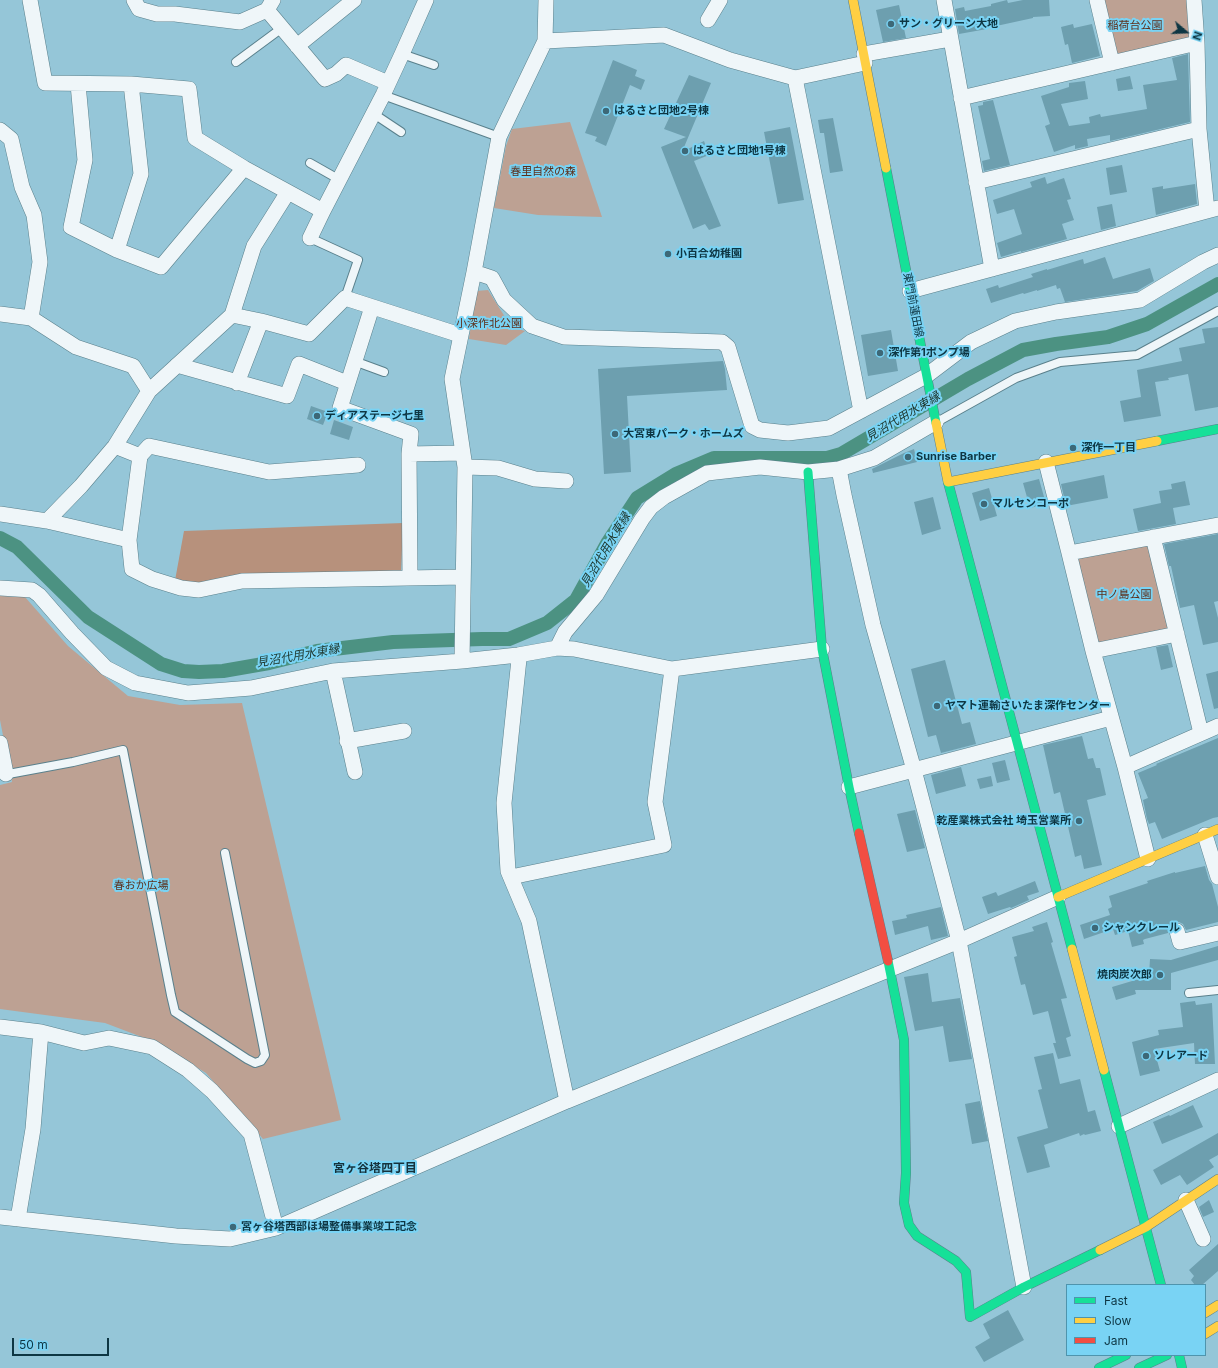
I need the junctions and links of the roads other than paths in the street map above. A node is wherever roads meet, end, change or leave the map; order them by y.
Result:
1 (30, 0) edge
2 (134, 0) edge
3 (354, 0) edge
4 (426, 0) edge
5 (546, 0) edge
6 (720, 0) edge
7 (853, 0) edge
8 (1096, 0) edge
9 (1194, 0) edge
10 (947, 1) edge
11 (270, 5) edge
12 (708, 20) dead end
13 (282, 28) junction
14 (950, 39) junction
15 (545, 41) junction
16 (1197, 43) junction
17 (297, 46) junction
18 (402, 54) junction
19 (864, 58) junction
20 (236, 62) dead end
21 (1112, 64) junction
22 (434, 65) dead end
23 (795, 78) junction
24 (78, 84) junction
25 (131, 84) junction
26 (386, 89) junction
27 (961, 98) junction
28 (374, 114) junction
29 (1199, 129) junction
30 (0, 130) edge
31 (401, 132) dead end
32 (499, 137) junction
33 (310, 163) dead end
34 (244, 168) junction
35 (340, 180) junction
36 (976, 182) junction
37 (288, 192) junction
38 (1213, 210) edge
39 (323, 211) junction
40 (310, 238) joint
41 (117, 250) junction
42 (1218, 255) edge
43 (992, 269) junction
44 (474, 272) junction
45 (910, 291) junction
46 (345, 298) junction
47 (372, 307) junction
48 (1218, 311) edge
49 (0, 314) edge
50 (232, 315) junction
51 (30, 318) junction
52 (261, 321) junction
53 (460, 335) junction
54 (354, 361) junction
55 (177, 365) junction
56 (384, 372) dead end
57 (926, 376) junction
58 (348, 382) junction
59 (237, 383) junction
60 (149, 391) junction
61 (861, 411) junction
62 (935, 419) junction
63 (1218, 429) edge
64 (115, 446) junction
65 (409, 454) junction
66 (140, 456) junction
67 (463, 460) junction
68 (1046, 462) junction
69 (358, 465) dead end
70 (839, 469) junction
71 (808, 472) junction
72 (566, 481) dead end
73 (948, 482) junction
74 (0, 514) edge
75 (47, 521) junction
76 (1218, 525) edge
77 (1153, 537) junction
78 (129, 540) junction
79 (1069, 553) junction
80 (410, 577) junction
81 (463, 577) junction
82 (0, 588) edge
83 (1177, 634) junction
84 (557, 648) junction
85 (822, 650) junction
86 (1093, 651) junction
87 (518, 655) junction
88 (462, 656) junction
89 (672, 669) junction
90 (333, 671) junction
91 (1111, 718) junction
92 (1218, 726) edge
93 (404, 731) dead end
94 (1201, 733) junction
95 (347, 741) junction
96 (0, 743) edge
97 (1017, 743) junction
98 (1125, 767) junction
99 (914, 770) junction
100 (355, 772) dead end
101 (3, 775) edge
102 (849, 787) junction
103 (1211, 832) edge
104 (225, 853) dead end
105 (1148, 859) junction
106 (511, 877) junction
107 (1218, 877) edge
108 (1058, 897) junction
109 (1178, 931) dead end
110 (1218, 932) edge
111 (959, 941) junction
112 (890, 968) junction
113 (1218, 990) edge
114 (1189, 993) dead end
115 (0, 1027) edge
116 (41, 1032) junction
117 (1218, 1080) edge
118 (567, 1101) junction
119 (1119, 1126) junction
120 (1218, 1179) edge
121 (1186, 1200) junction
122 (0, 1217) edge
123 (18, 1219) junction
124 (1146, 1227) junction
125 (276, 1228) junction
126 (1203, 1239) dead end
127 (1161, 1284) edge
128 (1024, 1286) junction
129 (1218, 1305) edge
130 (1206, 1312) edge
131 (1218, 1326) edge
132 (1206, 1333) edge
133 (1124, 1356) edge
134 (1165, 1356) edge
135 (1178, 1356) edge
136 (1099, 1368) edge
137 (1139, 1368) edge
138 (1182, 1368) edge

1 - 24 street
2 - 11 street
3 - 17 street
4 - 18 street
5 - 15 street
6 - 12 street
7 - 19 main road, 東門前蓮田線
8 - 21 street
9 - 16 street
10 - 14 street
11 - 13 street
13 - 17 street
13 - 20 lane
14 - 19 street
14 - 27 street
15 - 23 street
15 - 32 street
16 - 21 street
16 - 29 street
17 - 26 street
18 - 22 lane
18 - 26 street
19 - 23 street
19 - 45 main road, 東門前蓮田線
21 - 27 street
23 - 61 street
24 - 25 street
24 - 41 street
25 - 34 street
25 - 41 street
26 - 28 street
26 - 32 lane
27 - 36 street
28 - 31 lane
28 - 35 street
29 - 36 street
29 - 38 street
30 - 51 street
32 - 44 street
33 - 35 lane
34 - 37 street
34 - 41 street
35 - 39 street
36 - 43 street
37 - 39 street
37 - 50 street
38 - 43 street
39 - 40 street
40 - 46 lane
42 - 57 street
43 - 45 street
44 - 53 street
44 - 61 street
45 - 57 main road, 東門前蓮田線
46 - 47 street
46 - 52 street
47 - 53 street
47 - 54 street
48 - 62 lane
49 - 51 street
50 - 52 street
50 - 55 street
51 - 60 street
52 - 59 street
53 - 67 street
54 - 56 lane
54 - 58 street
55 - 59 street
55 - 60 street
57 - 61 street
57 - 62 main road, 東門前蓮田線
58 - 59 street
58 - 65 street
60 - 64 street
62 - 70 street
62 - 73 main road, 東門前蓮田線
63 - 68 main road
64 - 66 street
64 - 75 street
65 - 67 street
65 - 80 street
66 - 69 street
66 - 78 street
67 - 72 street
67 - 81 street
68 - 73 main road
68 - 79 street
70 - 71 street
70 - 99 street
71 - 84 street
71 - 85 main road
73 - 97 main road, 東門前蓮田線
74 - 75 street
75 - 78 street
76 - 77 street
77 - 79 street
77 - 83 street
78 - 80 street
79 - 86 street
80 - 81 street
81 - 88 street
82 - 90 street
83 - 86 street
83 - 94 street
84 - 87 street
84 - 89 street
85 - 89 street
85 - 102 main road
86 - 91 street
87 - 88 street
87 - 106 street
88 - 90 street
89 - 106 street
90 - 95 street
91 - 97 street
91 - 98 street
92 - 94 street
93 - 95 street
94 - 98 street
95 - 100 street
96 - 101 street
97 - 99 street
97 - 108 main road, 東門前蓮田線
98 - 105 street
99 - 102 street
99 - 111 street
101 - 104 lane
102 - 112 main road
103 - 105 main road
103 - 107 street
105 - 108 main road
106 - 118 street
108 - 111 street
108 - 119 main road, 東門前蓮田線
109 - 110 street
111 - 112 street
111 - 128 street
112 - 118 street
112 - 128 main road
113 - 114 lane
115 - 116 street
116 - 123 street
116 - 125 street
117 - 119 street
118 - 125 street
119 - 124 main road, 東門前蓮田線
120 - 121 main road
121 - 124 main road
121 - 126 street
122 - 123 street
123 - 125 street
124 - 127 main road, 東門前蓮田線
124 - 128 main road
129 - 130 main road
131 - 132 main road
133 - 136 main road
134 - 137 main road
135 - 138 main road

